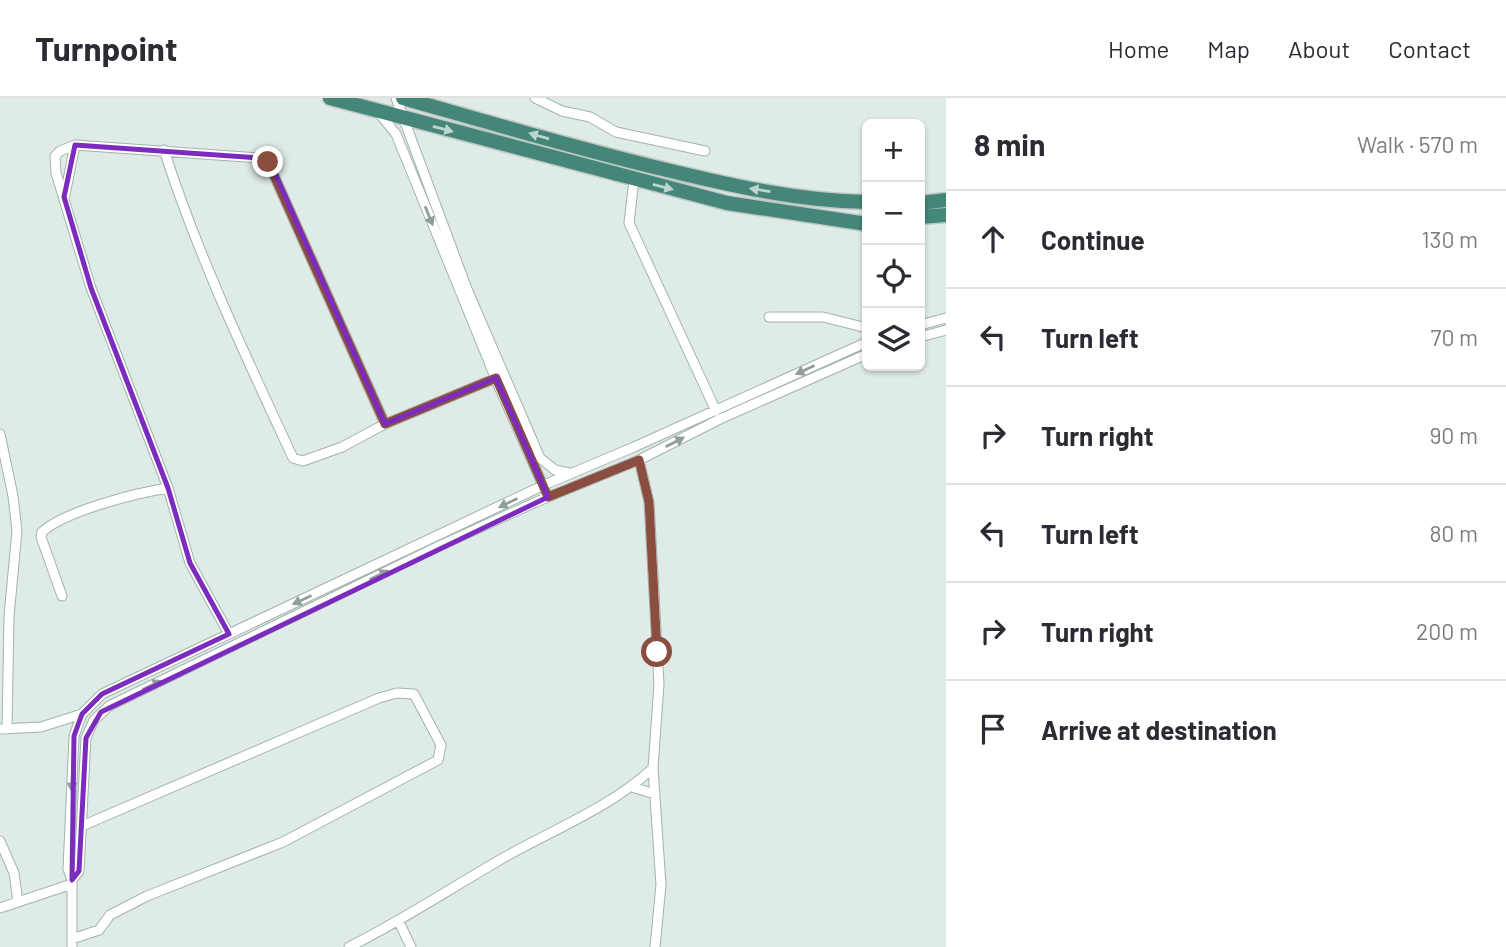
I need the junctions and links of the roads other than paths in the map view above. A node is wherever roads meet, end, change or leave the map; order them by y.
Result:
1 (330, 98) edge
2 (396, 98) edge
3 (403, 98) edge
4 (536, 98) edge
5 (378, 111) junction
6 (403, 118) junction
7 (75, 145) junction
8 (164, 150) junction
9 (705, 151) dead end
10 (634, 180) junction
11 (946, 191) edge
12 (925, 193) edge
13 (862, 195) edge
14 (64, 197) junction
15 (946, 200) edge
16 (828, 201) junction
17 (862, 202) edge
18 (925, 202) edge
19 (946, 215) edge
20 (832, 217) junction
21 (862, 217) edge
22 (925, 217) edge
23 (862, 223) edge
24 (946, 223) edge
25 (925, 224) edge
26 (769, 317) dead end
27 (946, 318) edge
28 (925, 324) edge
29 (862, 327) edge
30 (946, 330) edge
31 (925, 336) edge
32 (862, 344) edge
33 (862, 356) edge
34 (496, 378) junction
35 (716, 411) junction
36 (385, 424) junction
37 (0, 435) edge
38 (639, 460) junction
39 (4, 469) edge
40 (571, 473) junction
41 (544, 485) junction
42 (168, 488) junction
43 (548, 497) junction
44 (62, 596) dead end
45 (229, 634) junction
46 (82, 714) junction
47 (4, 729) edge
48 (653, 768) junction
49 (632, 787) junction
50 (655, 794) junction
51 (82, 825) junction
52 (0, 841) edge
53 (72, 882) junction
54 (18, 902) junction
55 (0, 908) edge
56 (399, 922) junction
57 (72, 943) edge
58 (349, 947) edge
59 (411, 947) edge
60 (655, 947) edge

1 - 5 highway
2 - 6 street
16 -> 3 highway
4 - 9 street
5 - 6 highway
5 -> 34 street
6 -> 10 highway
6 - 40 street
7 - 8 street
7 - 14 street
7 - 14 street
8 - 36 street
8 - 36 street
10 -> 20 highway
10 - 35 street
11 - 12 highway
13 - 16 highway
14 - 42 street
15 - 18 highway
16 - 17 highway
19 - 22 highway
20 - 21 highway
20 - 23 highway
24 - 25 highway
26 - 29 street
27 - 28 street
30 - 31 street
32 -> 35 street
38 -> 33 street
34 - 36 street
34 - 41 street
35 - 40 street
37 - 39 street
38 - 43 street
38 - 48 street
39 - 47 street
40 - 41 street
41 - 43 street
41 -> 45 street
42 - 44 street
42 - 45 street
51 -> 43 street
45 - 46 street
46 - 47 street
46 -> 53 street
48 - 49 street
48 - 50 street
49 - 50 street
49 - 56 street
50 - 60 street
51 - 53 street
51 - 57 street
52 - 54 street
53 - 54 street
53 - 57 street
54 - 55 street
56 - 58 street
56 - 59 street

